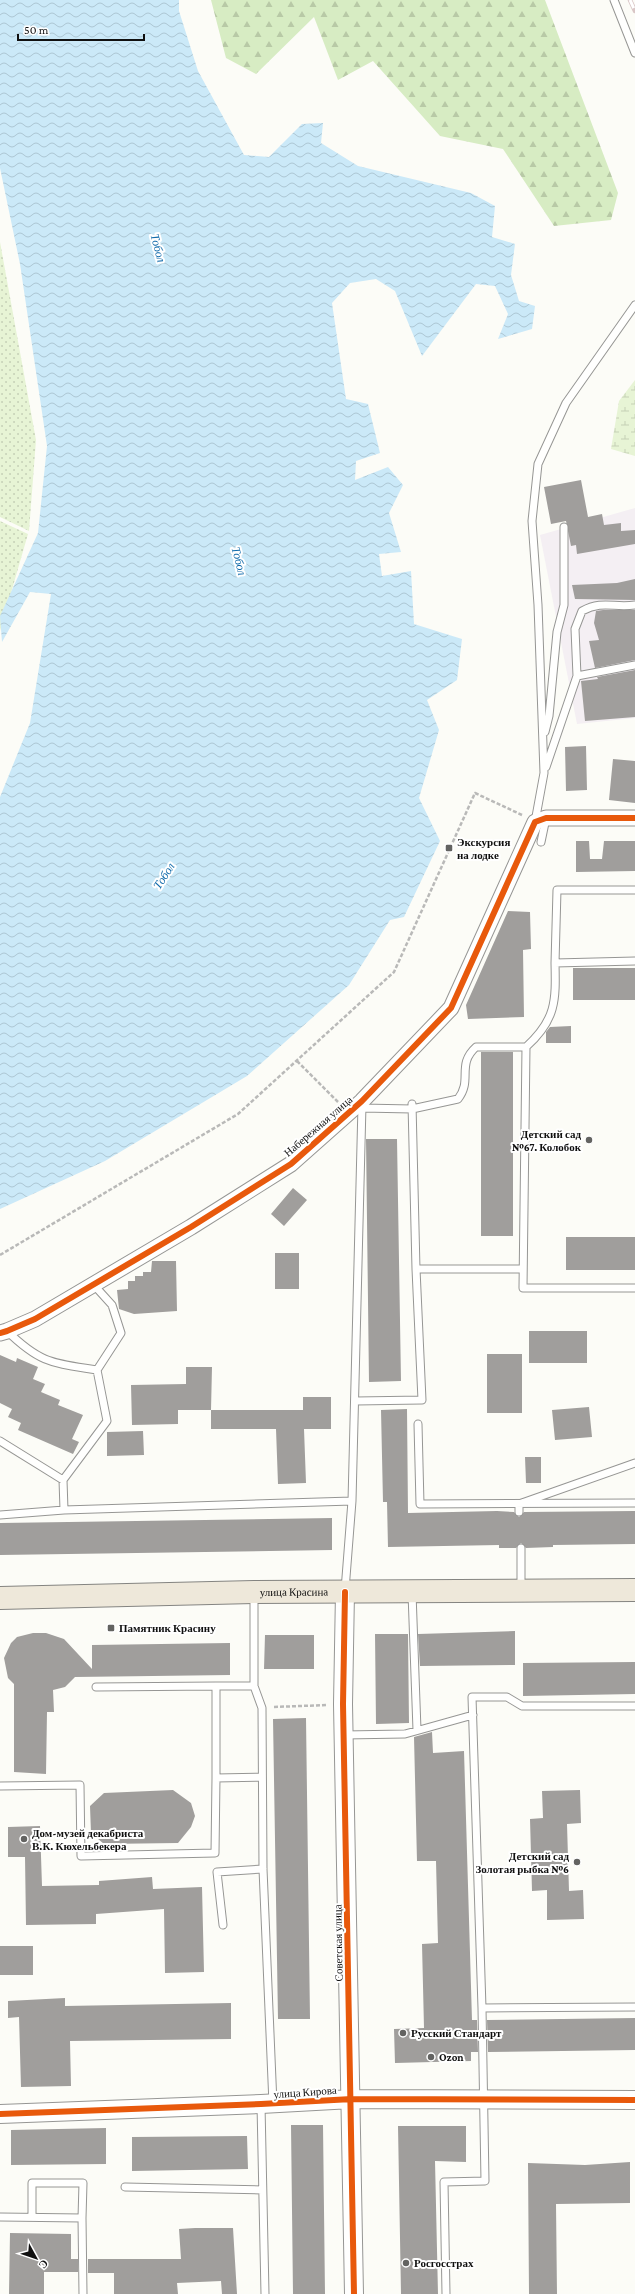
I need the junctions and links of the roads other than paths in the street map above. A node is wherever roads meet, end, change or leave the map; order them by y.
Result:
1 (614, 0) edge
2 (635, 53) edge
3 (635, 305) edge
4 (564, 527) dead end
5 (635, 605) edge
6 (635, 665) edge
7 (577, 676) junction
8 (543, 740) junction
9 (544, 773) junction
10 (635, 818) edge
11 (541, 820) junction
12 (542, 842) dead end
13 (635, 890) edge
14 (635, 961) edge
15 (555, 963) junction
16 (526, 1047) junction
17 (412, 1107) junction
18 (358, 1108) junction
19 (416, 1269) junction
20 (523, 1269) junction
21 (93, 1284) junction
22 (635, 1288) edge
23 (4, 1332) edge
24 (97, 1370) junction
25 (356, 1401) junction
26 (418, 1424) dead end
27 (0, 1441) edge
28 (635, 1463) edge
29 (63, 1480) junction
30 (352, 1501) junction
31 (635, 1503) edge
32 (519, 1504) junction
33 (64, 1510) junction
34 (519, 1512) dead end
35 (0, 1515) edge
36 (521, 1548) dead end
37 (635, 1590) edge
38 (412, 1591) junction
39 (521, 1591) junction
40 (254, 1592) junction
41 (345, 1592) junction
42 (0, 1598) edge
43 (216, 1686) junction
44 (254, 1686) junction
45 (96, 1687) dead end
46 (635, 1706) edge
47 (473, 1715) junction
48 (417, 1730) junction
49 (344, 1735) junction
50 (262, 1777) junction
51 (216, 1778) junction
52 (0, 1786) edge
53 (263, 1869) junction
54 (223, 1925) dead end
55 (635, 2007) edge
56 (482, 2008) junction
57 (352, 2099) junction
58 (483, 2099) junction
59 (635, 2100) edge
60 (267, 2104) junction
61 (0, 2114) edge
62 (126, 2187) dead end
63 (262, 2190) junction
64 (0, 2217) edge
65 (32, 2217) junction
66 (82, 2218) junction
67 (83, 2294) edge
68 (265, 2294) edge
69 (354, 2294) edge
70 (446, 2294) edge

1 - 2 lane
3 - 8 lane
4 - 8 lane
5 - 7 lane
6 - 7 lane
7 - 9 lane
8 - 9 lane
9 - 11 lane
10 - 11 street
11 - 12 lane
11 - 18 street, Набережная улица
13 - 15 lane
14 - 15 lane
15 - 16 lane
16 - 17 lane
16 - 20 lane
17 - 18 lane
17 - 19 lane
18 - 21 street, Набережная улица
18 - 25 lane
19 - 20 lane
19 - 25 lane
20 - 22 lane
21 - 23 street, Набережная улица
21 - 24 lane
23 - 24 lane
24 - 29 lane
25 - 30 lane
26 - 32 lane
27 - 29 lane
28 - 32 lane
29 - 33 lane
30 - 33 lane
30 - 41 lane
31 - 32 lane
32 - 34 lane
33 - 35 lane
36 - 39 lane
37 - 39 main road, улица Красина
38 - 39 main road, улица Красина
38 - 41 main road, улица Красина
38 - 48 lane
40 - 41 main road, улица Красина
40 - 42 main road, улица Красина
40 - 44 lane
41 - 49 street, Советская улица
43 - 44 lane
43 - 45 lane
43 - 51 lane
44 - 50 lane
46 - 47 lane
47 - 48 lane
47 - 56 lane
48 - 49 lane
49 - 57 street, Советская улица
50 - 51 lane
50 - 53 lane
51 - 52 lane
53 - 54 lane
53 - 60 lane
55 - 56 lane
56 - 58 lane
57 - 58 street, улица Кирова
57 - 60 street, улица Кирова
57 - 69 street, Советская улица
58 - 59 street, улица Кирова
58 - 70 lane
60 - 61 street, улица Кирова
60 - 63 lane
62 - 63 lane
63 - 68 lane
64 - 65 lane
65 - 66 lane
65 - 66 lane
66 - 67 lane

